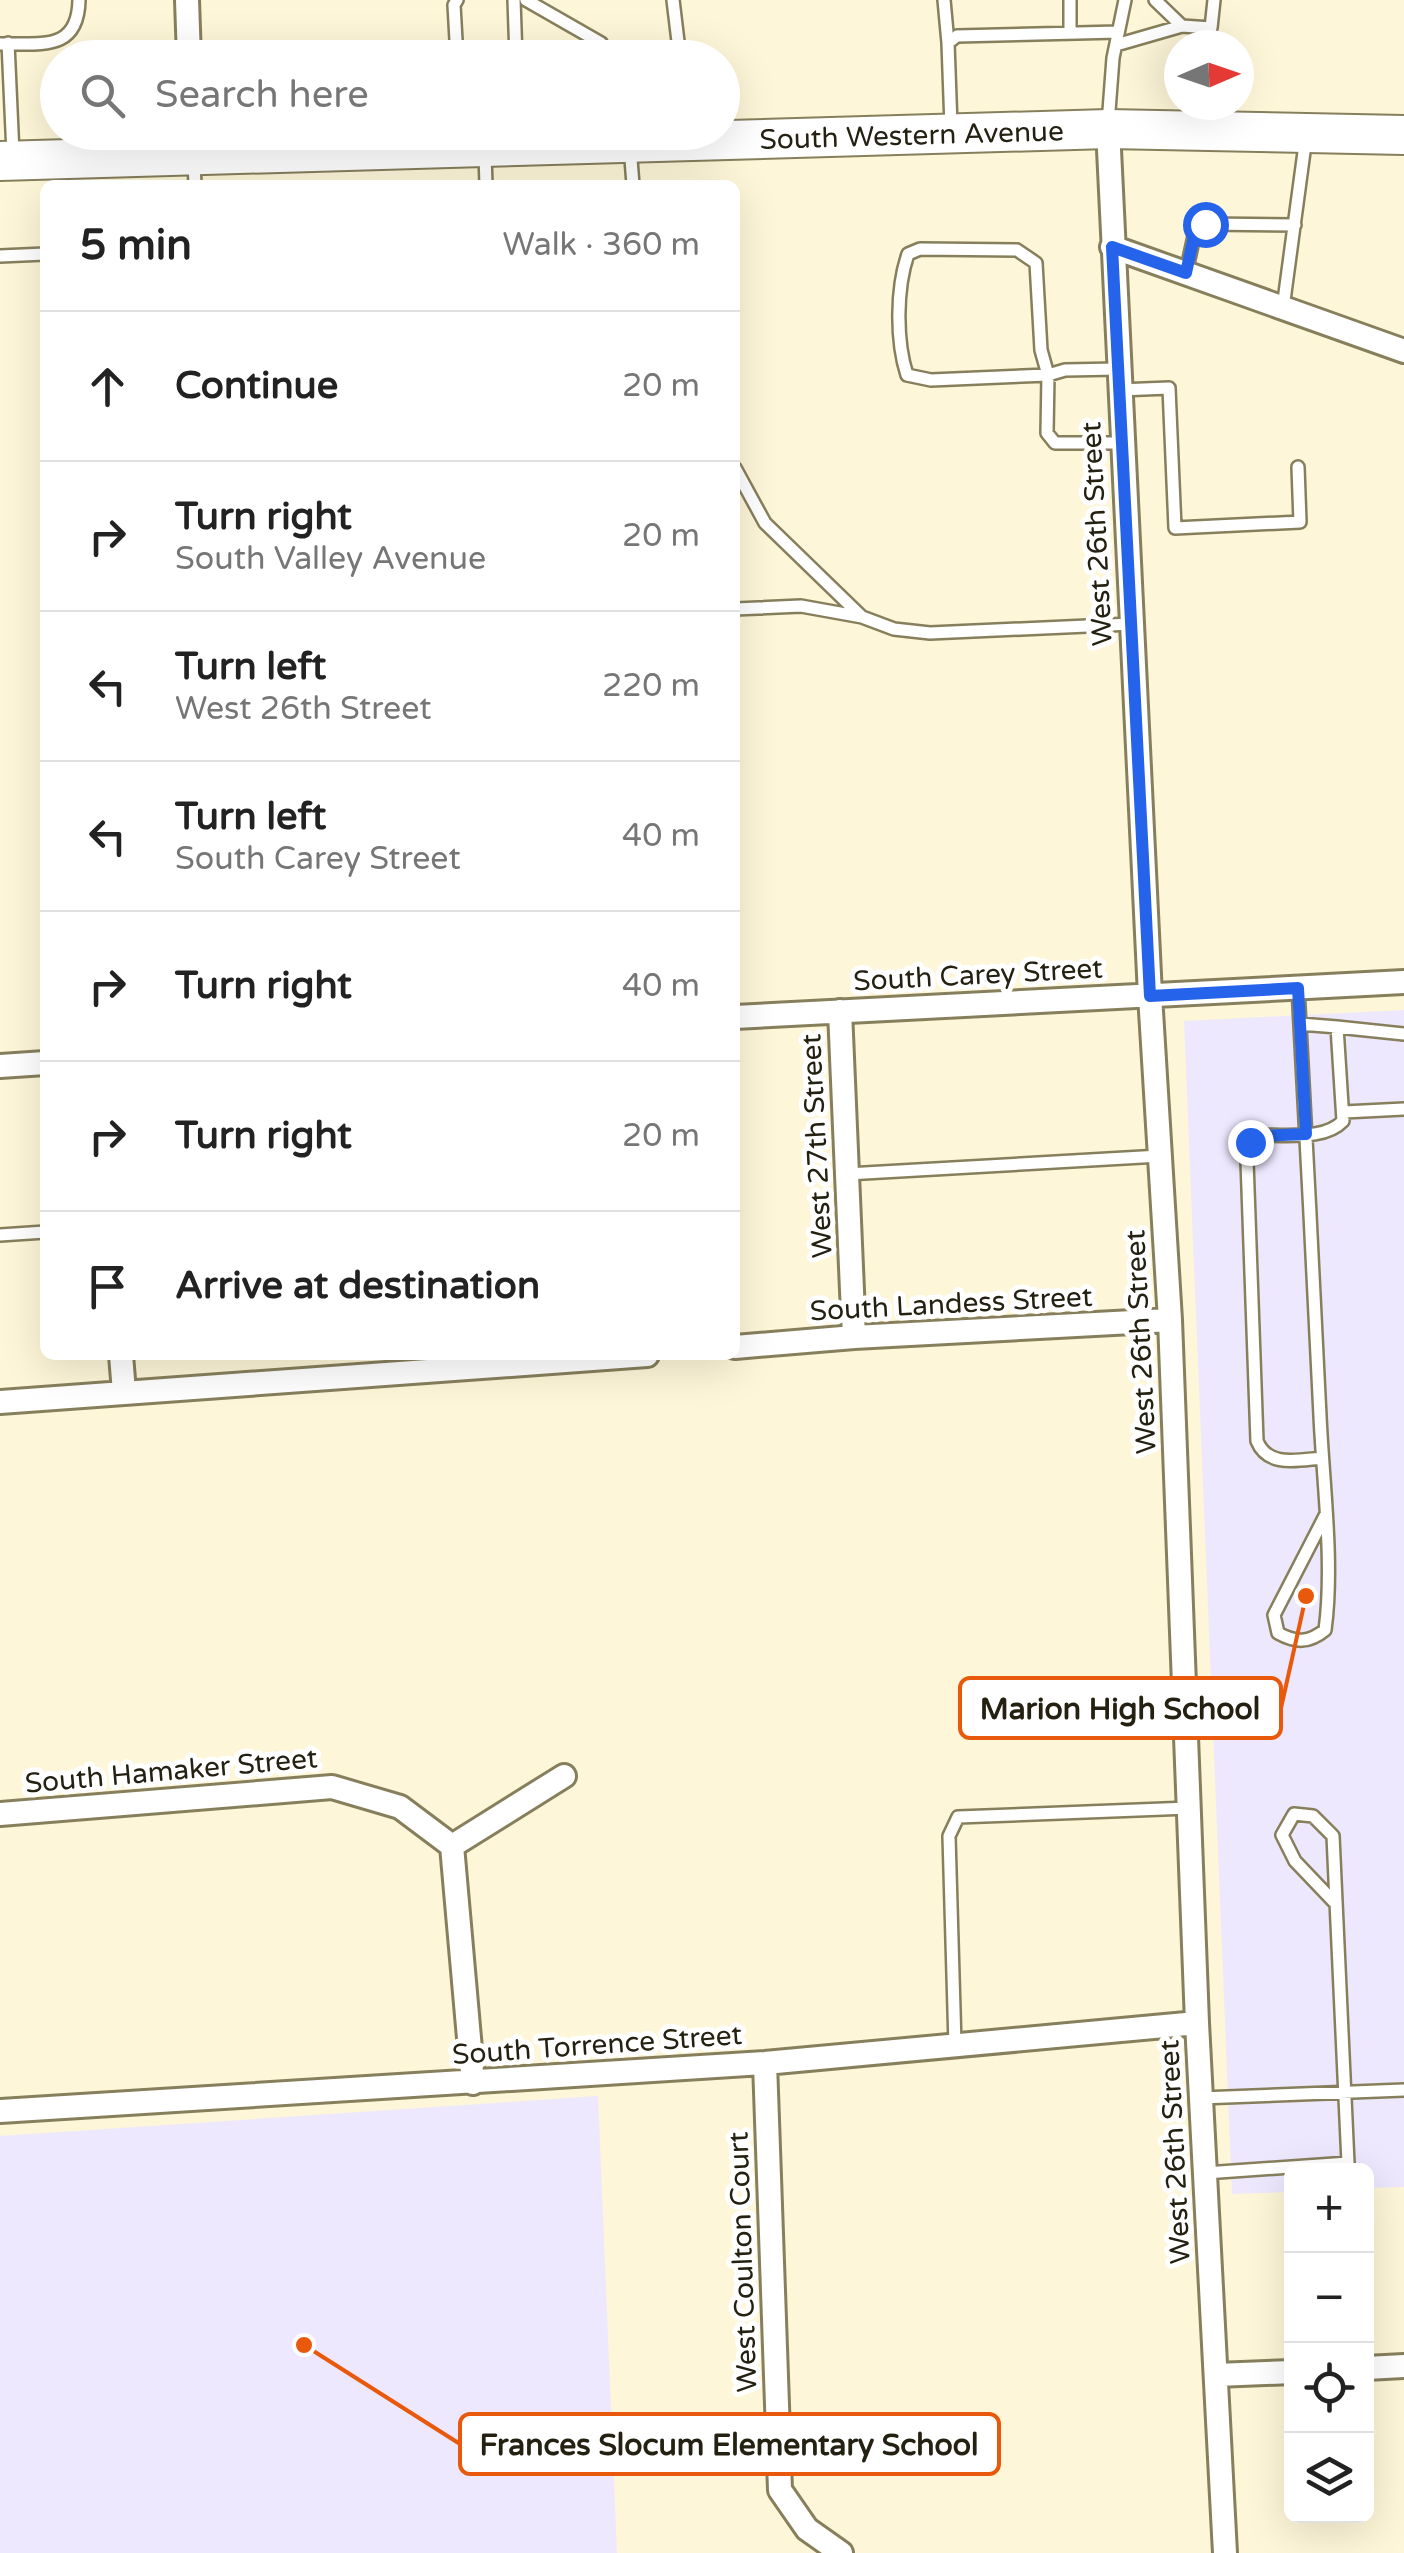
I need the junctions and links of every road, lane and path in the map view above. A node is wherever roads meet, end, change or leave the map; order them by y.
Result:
1 (79, 0) edge
2 (187, 0) edge
3 (458, 0) edge
4 (514, 0) edge
5 (526, 0) edge
6 (673, 0) edge
7 (944, 0) edge
8 (1070, 0) edge
9 (1125, 0) edge
10 (1155, 0) edge
11 (1214, 0) edge
12 (1182, 26) junction
13 (1070, 31) junction
14 (1117, 38) junction
15 (60, 40) edge
16 (189, 40) edge
17 (456, 40) edge
18 (515, 40) edge
19 (596, 40) edge
20 (678, 40) edge
21 (40, 41) edge
22 (948, 43) junction
23 (4, 44) edge
24 (1108, 129) junction
25 (1307, 133) junction
26 (951, 134) junction
27 (1404, 135) edge
28 (740, 136) edge
29 (331, 150) edge
30 (504, 150) edge
31 (631, 150) edge
32 (194, 157) edge
33 (7, 161) edge
34 (488, 180) edge
35 (633, 180) edge
36 (1294, 225) junction
37 (1112, 247) junction
38 (40, 254) edge
39 (0, 256) edge
40 (1186, 273) junction
41 (1283, 308) junction
42 (1404, 351) edge
43 (1048, 375) junction
44 (1118, 379) junction
45 (1122, 443) junction
46 (1298, 467) dead end
47 (740, 477) edge
48 (740, 609) edge
49 (862, 617) junction
50 (1131, 624) junction
51 (1404, 982) edge
52 (1298, 988) junction
53 (1150, 996) junction
54 (840, 1011) junction
55 (740, 1017) edge
56 (1300, 1024) junction
57 (1337, 1027) junction
58 (1404, 1034) edge
59 (40, 1063) edge
60 (0, 1066) edge
61 (1404, 1109) edge
62 (1344, 1112) junction
63 (1306, 1134) junction
64 (1160, 1156) junction
65 (847, 1174) junction
66 (40, 1232) edge
67 (0, 1235) edge
68 (1170, 1320) junction
69 (854, 1337) junction
70 (740, 1348) edge
71 (121, 1360) edge
72 (536, 1360) edge
73 (491, 1362) edge
74 (124, 1392) junction
75 (0, 1402) edge
76 (1322, 1458) junction
77 (1325, 1516) junction
78 (564, 1776) dead end
79 (1189, 1808) junction
80 (0, 1814) edge
81 (452, 1846) junction
82 (1336, 1904) junction
83 (1197, 2023) junction
84 (955, 2045) junction
85 (765, 2063) junction
86 (473, 2083) junction
87 (1404, 2090) edge
88 (1344, 2092) junction
89 (1201, 2098) junction
90 (0, 2112) edge
91 (1205, 2173) junction
92 (1404, 2366) edge
93 (1374, 2368) edge
94 (1284, 2372) edge
95 (1216, 2375) junction
96 (841, 2553) edge
97 (1225, 2553) edge

1 - 15 lane
2 - 16 street
3 - 17 lane
4 - 18 lane
5 - 19 lane
6 - 20 lane
7 - 22 lane
8 - 13 lane
9 - 14 lane
10 - 12 lane
11 - 12 lane
12 - 14 lane
13 - 14 lane
13 - 22 lane
14 - 24 lane
21 - 23 lane
22 - 26 lane
23 - 33 lane
24 - 25 highway, South Western Avenue
24 - 26 highway, South Western Avenue
24 - 37 street, West 26th Street
25 - 27 highway, South Western Avenue
25 - 36 lane
26 - 28 highway, South Western Avenue
29 - 32 highway, South Western Avenue
30 - 34 lane
31 - 35 lane
32 - 33 highway, South Western Avenue
36 - 40 lane
36 - 41 lane
37 - 40 street
37 - 44 street, West 26th Street
38 - 39 lane
40 - 41 street
41 - 42 street
43 - 43 lane
43 - 44 lane
43 - 45 lane
44 - 45 street, West 26th Street
44 - 46 lane
45 - 50 street, West 26th Street
47 - 49 lane
48 - 49 lane
49 - 50 lane
50 - 53 street, West 26th Street
51 - 52 street, South Carey Street
52 - 53 street, South Carey Street
52 - 56 lane
53 - 54 street, South Carey Street
53 - 64 street, West 26th Street
54 - 55 street, South Carey Street
54 - 65 street, West 27th Street
56 - 57 lane
56 - 63 lane
57 - 58 lane
57 - 62 lane
59 - 60 street
61 - 62 lane
62 - 63 lane
63 - 76 lane
63 - 76 lane
64 - 65 lane
64 - 68 street, West 26th Street
65 - 69 street, West 27th Street
66 - 67 lane
68 - 69 street, South Landess Street
68 - 79 street, West 26th Street
69 - 70 street, South Landess Street
71 - 74 street
72 - 73 street
73 - 74 street
74 - 75 street
76 - 77 lane
77 - 77 lane
78 - 81 street
79 - 83 street, West 26th Street
79 - 84 lane
80 - 81 street, South Hamaker Street
81 - 86 street
82 - 82 lane
82 - 88 lane
83 - 84 street, South Torrence Street
83 - 89 street, West 26th Street
84 - 85 street, South Torrence Street
85 - 86 street, South Torrence Street
85 - 96 street, West Coulton Court
86 - 90 street, South Torrence Street
87 - 88 lane
88 - 89 lane
88 - 91 lane
89 - 91 street, West 26th Street
91 - 95 street, West 26th Street
92 - 93 street
94 - 95 street
95 - 97 street, West 26th Street

